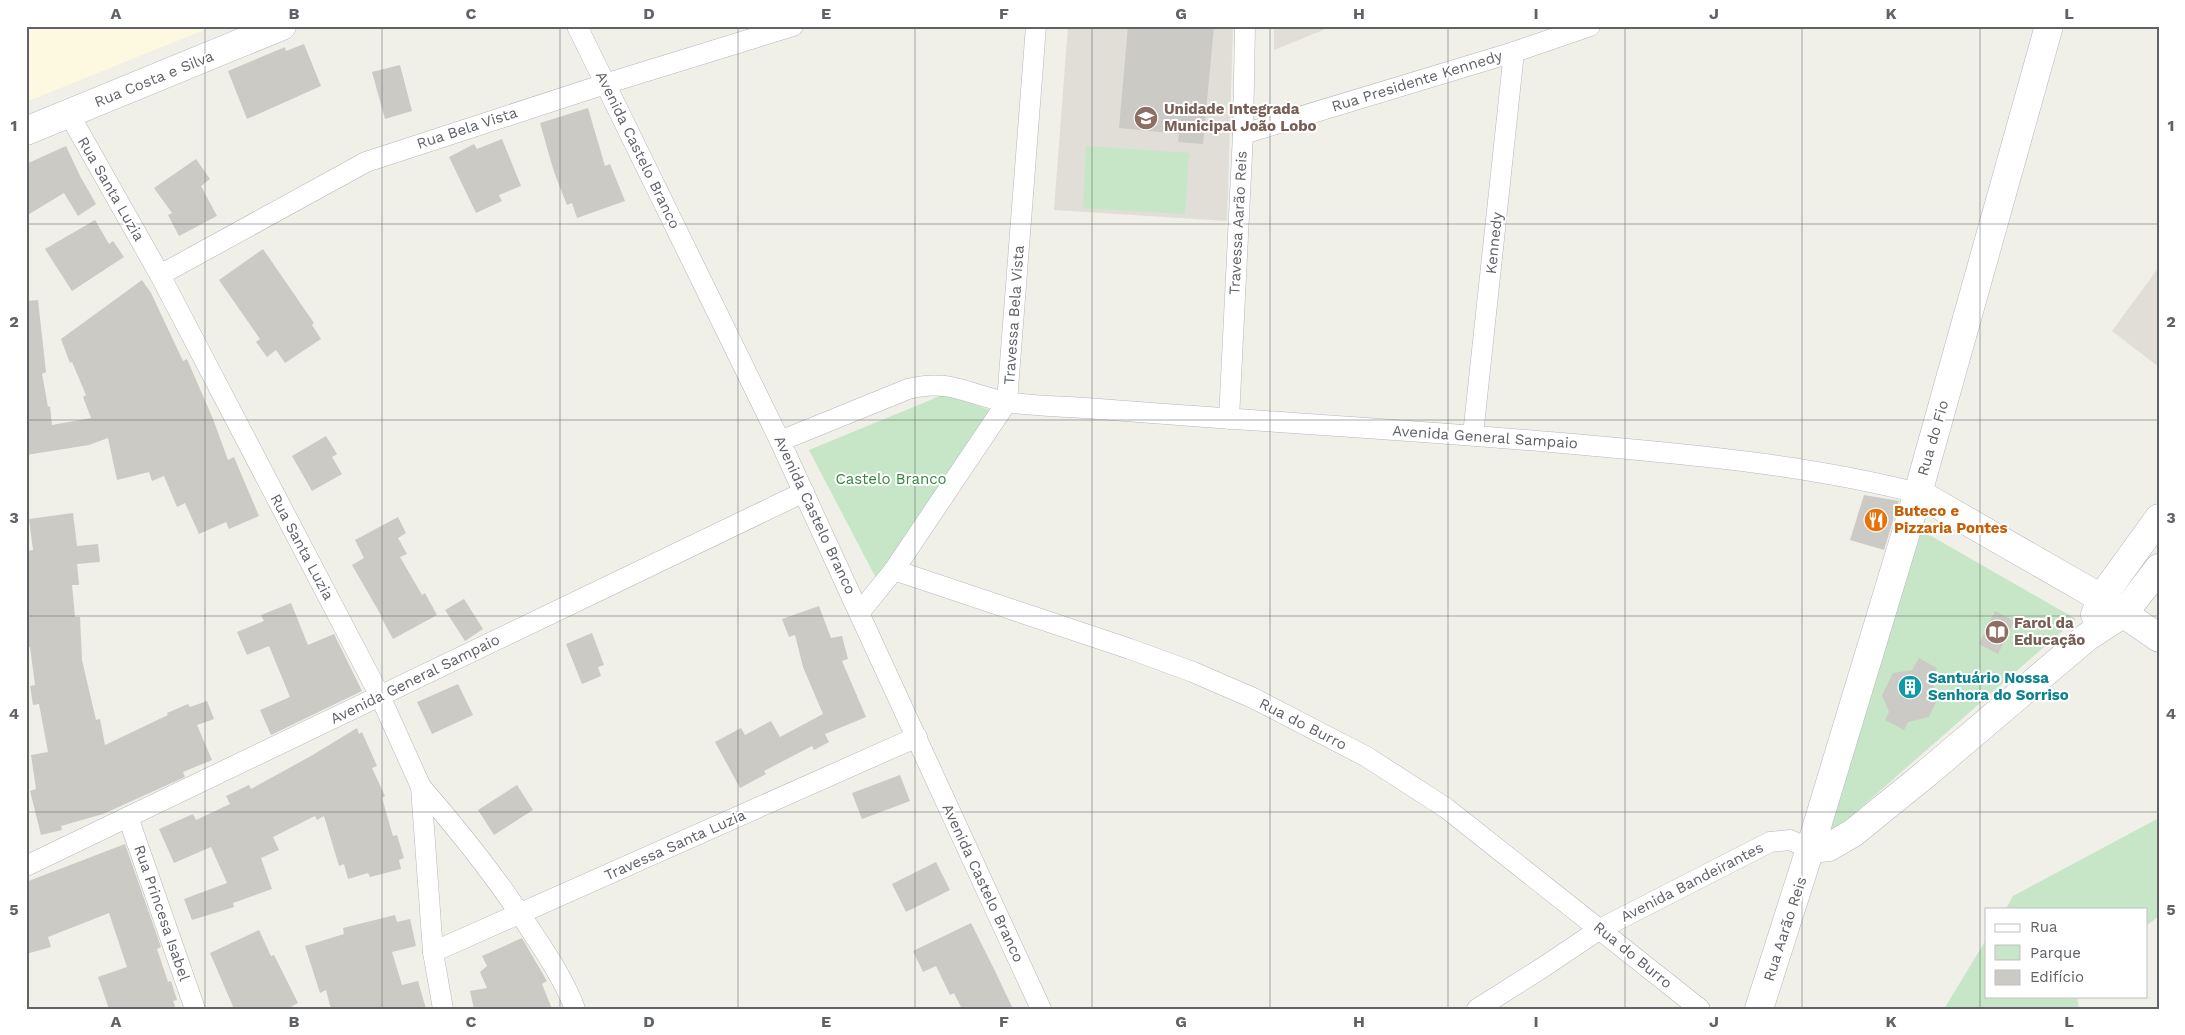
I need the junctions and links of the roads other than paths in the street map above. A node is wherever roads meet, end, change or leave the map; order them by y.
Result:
1 (282, 26) edge
2 (577, 26) edge
3 (793, 26) edge
4 (1036, 26) edge
5 (1244, 26) edge
6 (1590, 26) edge
7 (2049, 26) edge
8 (1514, 52) junction
9 (605, 84) junction
10 (69, 114) junction
11 (26, 131) edge
12 (1242, 134) junction
13 (160, 275) junction
14 (1007, 402) junction
15 (1229, 419) junction
16 (1473, 435) junction
17 (780, 441) junction
18 (804, 492) junction
19 (1918, 493) junction
20 (2159, 518) edge
21 (2159, 568) edge
22 (894, 570) junction
23 (2159, 579) edge
24 (2101, 598) junction
25 (860, 612) junction
26 (2124, 613) junction
27 (2159, 632) edge
28 (2088, 637) junction
29 (2159, 638) edge
30 (380, 696) junction
31 (917, 737) junction
32 (421, 786) junction
33 (128, 817) junction
34 (1810, 849) junction
35 (26, 866) edge
36 (520, 914) junction
37 (1600, 929) junction
38 (433, 952) junction
39 (195, 1009) edge
40 (443, 1009) edge
41 (575, 1009) edge
42 (1041, 1009) edge
43 (1477, 1009) edge
44 (1700, 1009) edge
45 (1759, 1009) edge

1 - 10 street, Rua Costa e Silva
2 - 9 street, Avenida Castelo Branco
3 - 9 street, Rua Bela Vista
4 - 14 street, Travessa Bela Vista
5 - 12 street, Travessa Aarão Reis
6 - 8 street, Rua Presidente Kennedy
7 - 19 street, Rua do Fio
8 - 12 street, Rua Presidente Kennedy
8 - 16 street, Kennedy
9 - 13 street, Rua Bela Vista
9 - 17 street, Avenida Castelo Branco
10 - 11 street, Rua Costa e Silva
10 - 13 street, Rua Santa Luzia
12 - 15 street, Travessa Aarão Reis
13 - 30 street, Rua Santa Luzia
14 - 15 street, Avenida General Sampaio
14 - 17 street, Avenida General Sampaio
14 - 22 street, Travessa Bela Vista
15 - 16 street, Avenida General Sampaio
16 - 19 street, Avenida General Sampaio
17 - 18 street, Avenida Castelo Branco
18 - 25 street, Avenida Castelo Branco
18 - 30 street, Avenida General Sampaio
19 - 24 street, Avenida General Sampaio
19 - 34 street, Rua do Fio
20 - 24 street
21 - 26 street
22 - 25 street
22 - 37 street, Rua do Burro
23 - 27 street
24 - 26 street, Avenida General Sampaio
24 - 28 street
25 - 31 street, Avenida Castelo Branco
26 - 28 street
26 - 29 street, Avenida General Sampaio
28 - 34 street
30 - 32 street, Rua Santa Luzia
30 - 33 street, Avenida General Sampaio
31 - 36 street, Travessa Santa Luzia
31 - 42 street, Avenida Castelo Branco
32 - 36 street
32 - 38 street, Rua Santa Luzia
33 - 35 street, Avenida General Sampaio
33 - 39 street, Rua Princesa Isabel
34 - 37 street, Avenida Bandeirantes
34 - 45 street, Rua Aarão Reis
36 - 38 street, Travessa Santa Luzia
36 - 41 street
37 - 43 street, Avenida Bandeirantes
37 - 44 street, Rua do Burro
38 - 40 street, Rua Santa Luzia

